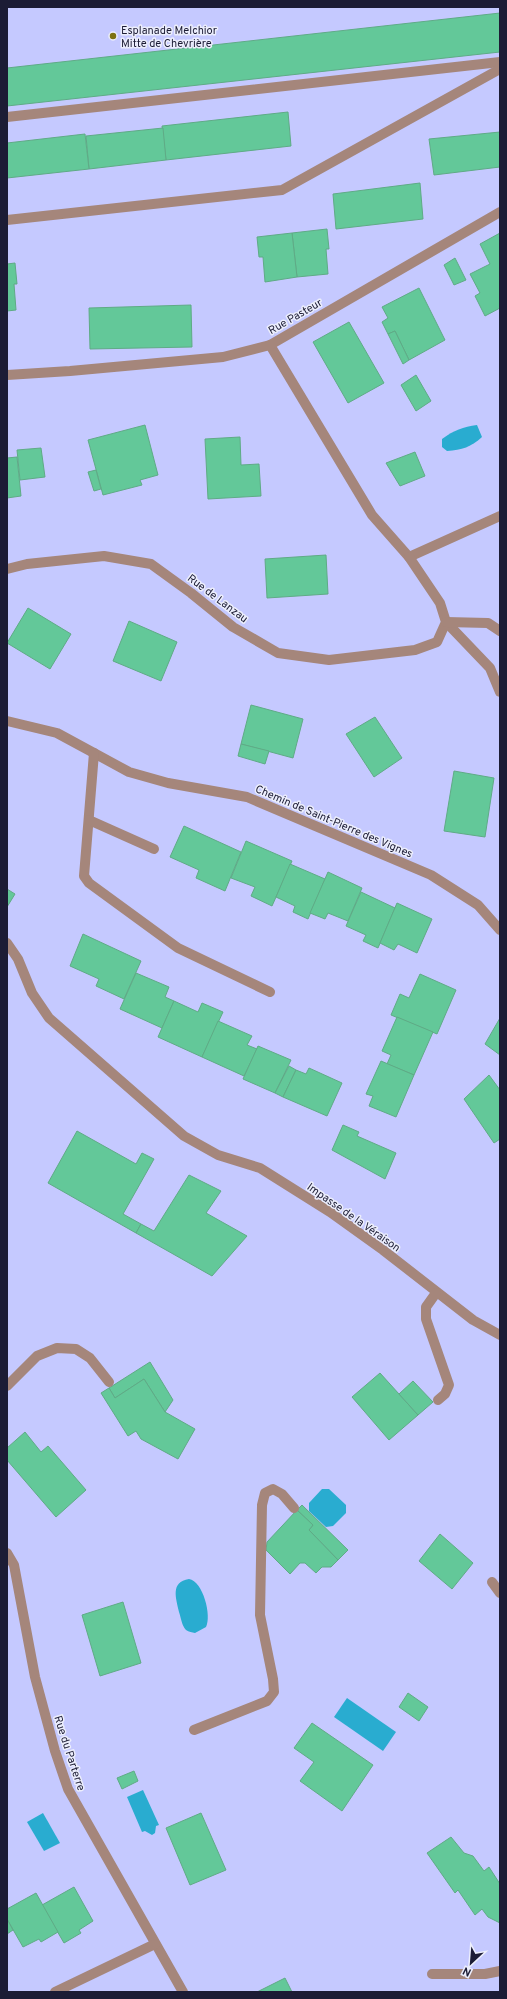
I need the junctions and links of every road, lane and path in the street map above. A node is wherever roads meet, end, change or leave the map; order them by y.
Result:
1 (500, 62) edge
2 (500, 69) edge
3 (7, 117) edge
4 (500, 212) edge
5 (7, 220) edge
6 (270, 345) junction
7 (7, 374) edge
8 (500, 516) edge
9 (409, 557) junction
10 (7, 569) edge
11 (446, 622) junction
12 (500, 631) edge
13 (500, 692) edge
14 (7, 721) edge
15 (94, 754) junction
16 (89, 820) junction
17 (154, 849) dead end
18 (500, 930) edge
19 (7, 943) edge
20 (270, 992) dead end
21 (436, 1293) junction
22 (500, 1335) edge
23 (109, 1382) dead end
24 (7, 1386) edge
25 (438, 1400) dead end
26 (294, 1508) dead end
27 (7, 1553) edge
28 (492, 1582) dead end
29 (500, 1592) edge
30 (194, 1730) dead end
31 (155, 1944) junction
32 (500, 1971) edge
33 (432, 1974) dead end
34 (55, 1992) edge
35 (183, 1992) edge

1 - 3 street
2 - 5 street
4 - 6 street, Rue Pasteur
6 - 7 street, Rue Pasteur
6 - 9 street
8 - 9 street
9 - 11 street
10 - 11 street, Rue de Lanzau
11 - 12 street
11 - 13 street
14 - 15 street, Chemin de Saint-Pierre des Vignes
15 - 16 street
15 - 18 street, Chemin de Saint-Pierre des Vignes
16 - 17 street
16 - 20 street
19 - 21 street, Impasse de la Véraison
21 - 22 street, Impasse de la Véraison
21 - 25 street
23 - 24 street
26 - 30 street
27 - 31 street, Rue du Parterre
28 - 29 street
31 - 34 street
31 - 35 street, Rue du Parterre
32 - 33 street

